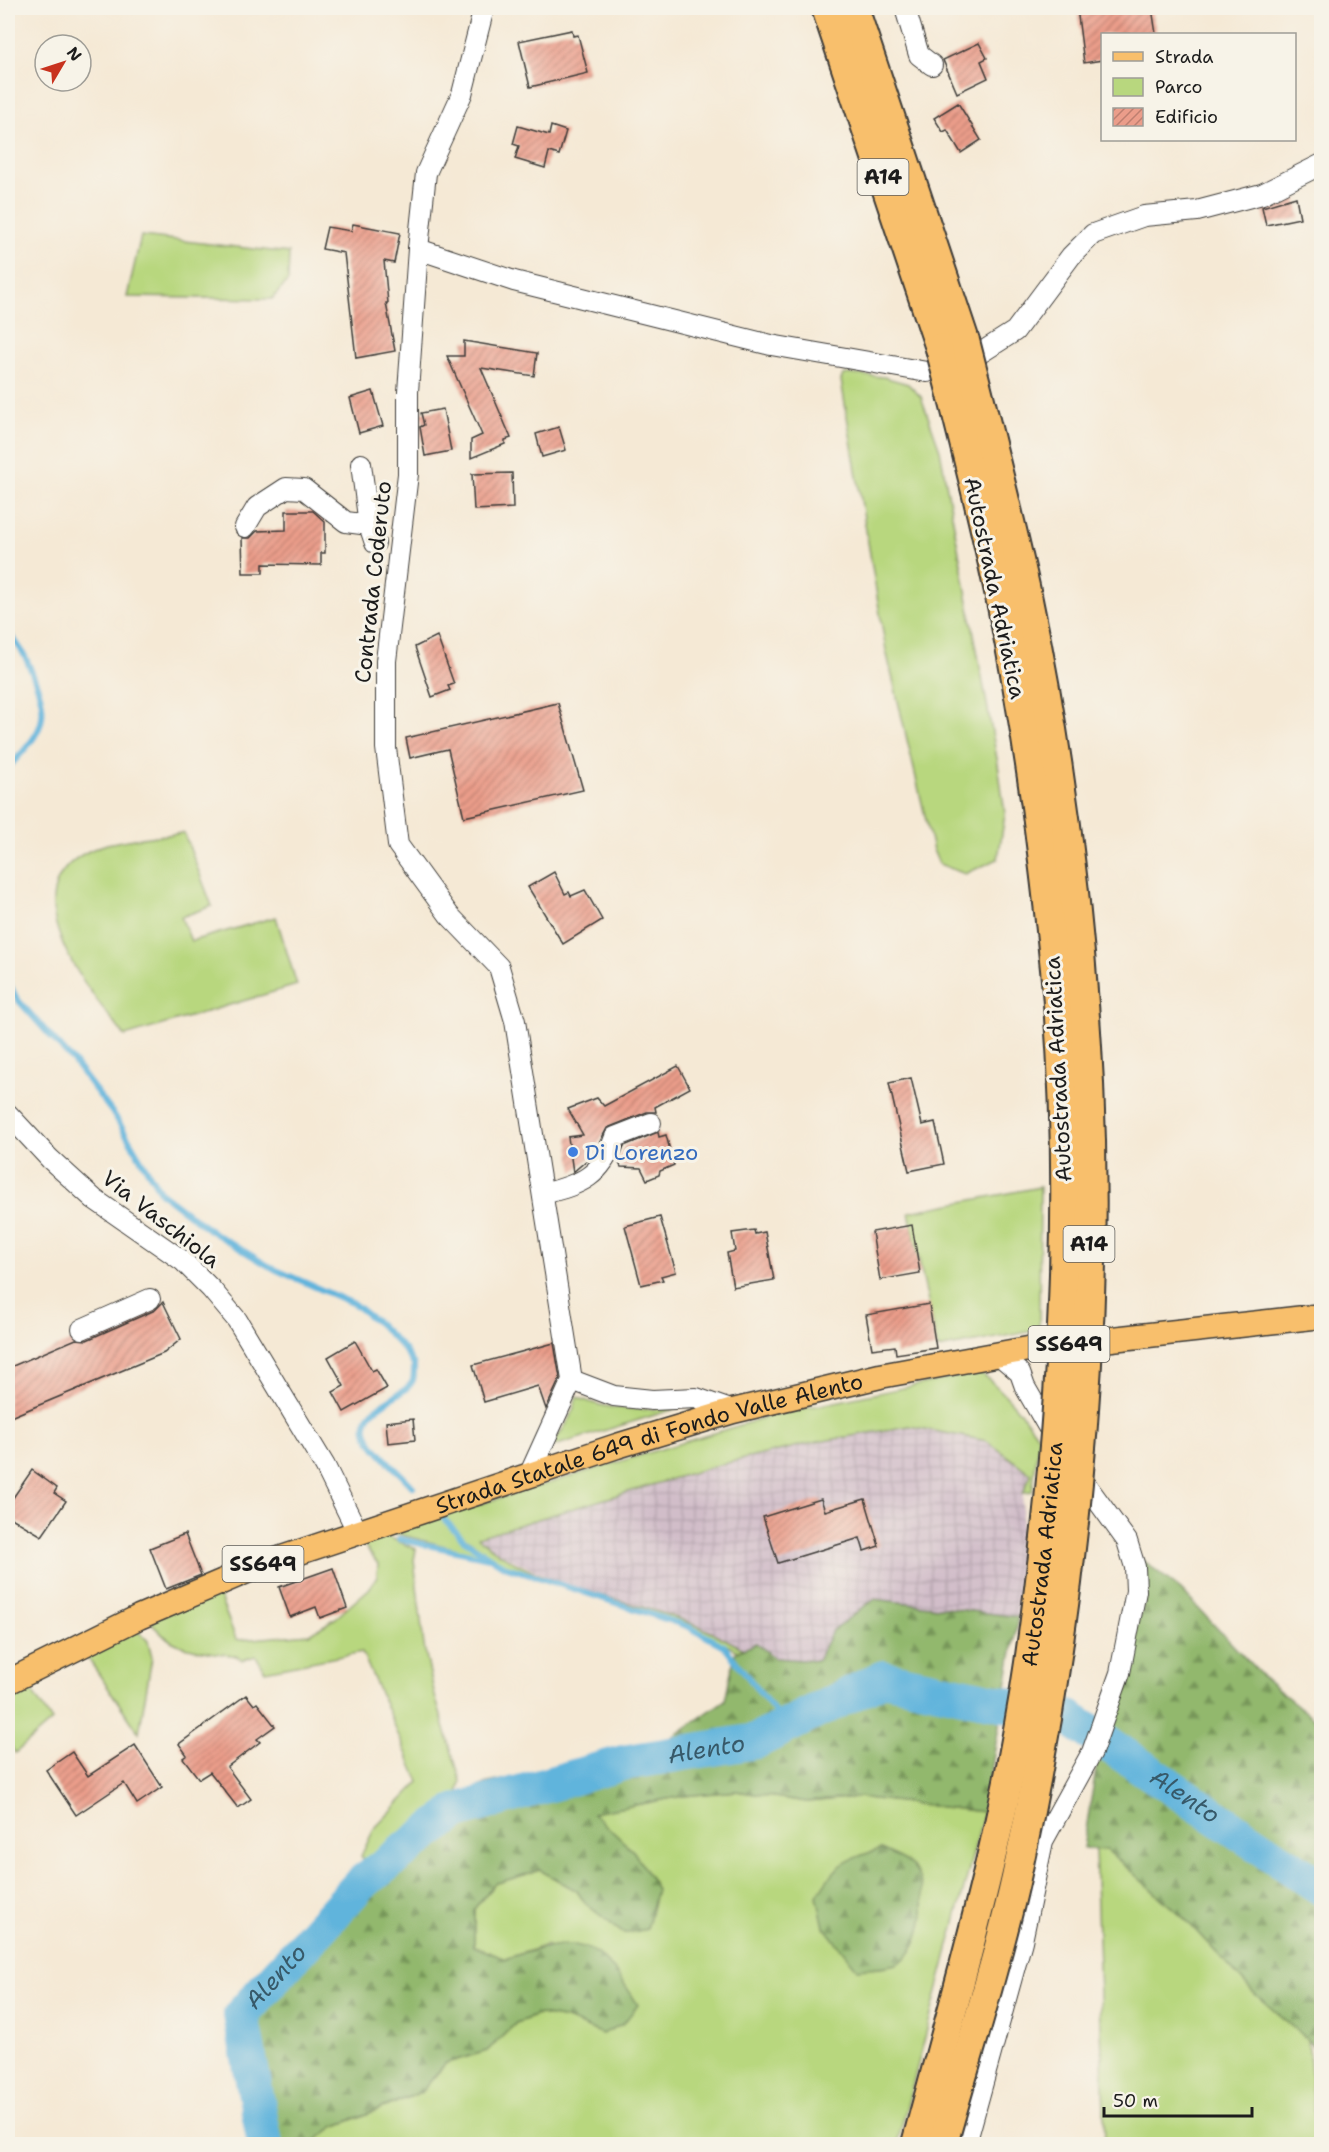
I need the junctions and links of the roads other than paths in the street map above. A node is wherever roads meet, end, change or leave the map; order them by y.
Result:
1 (484, 8) edge
2 (826, 8) edge
3 (854, 8) edge
4 (905, 8) edge
5 (932, 65) dead end
6 (1322, 164) edge
7 (418, 249) junction
8 (962, 347) junction
9 (927, 372) dead end
10 (361, 464) dead end
11 (245, 527) dead end
12 (8, 1114) edge
13 (651, 1124) dead end
14 (543, 1194) junction
15 (150, 1299) dead end
16 (1322, 1316) edge
17 (82, 1329) dead end
18 (998, 1354) junction
19 (572, 1380) junction
20 (733, 1412) junction
21 (529, 1475) junction
22 (357, 1531) junction
23 (8, 1682) edge
24 (916, 2145) edge
25 (943, 2145) edge
26 (966, 2145) edge

1 - 7 street, Contrada Coderuto
2 - 8 highway, Autostrada Adriatica / A14
3 - 8 highway, Autostrada Adriatica / A14
4 - 5 street
6 - 8 street
7 - 9 street
7 - 14 street, Contrada Coderuto
8 - 24 highway, Autostrada Adriatica / A14, bridge
8 - 25 highway, Autostrada Adriatica / A14, bridge
10 - 11 street
12 - 22 street, Via Vaschiola
13 - 14 street
14 - 19 street, Contrada Coderuto
15 - 17 street
16 - 18 main road, Strada Statale 649 di Fondo Valle Alento / SS649
18 - 20 main road, Strada Statale 649 di Fondo Valle Alento / SS649
18 - 26 street
19 - 20 street
19 - 21 street
20 - 21 main road, Strada Statale 649 di Fondo Valle Alento / SS649
21 - 22 main road, Strada Statale 649 di Fondo Valle Alento / SS649
22 - 23 main road, Strada Statale 649 di Fondo Valle Alento / SS649

